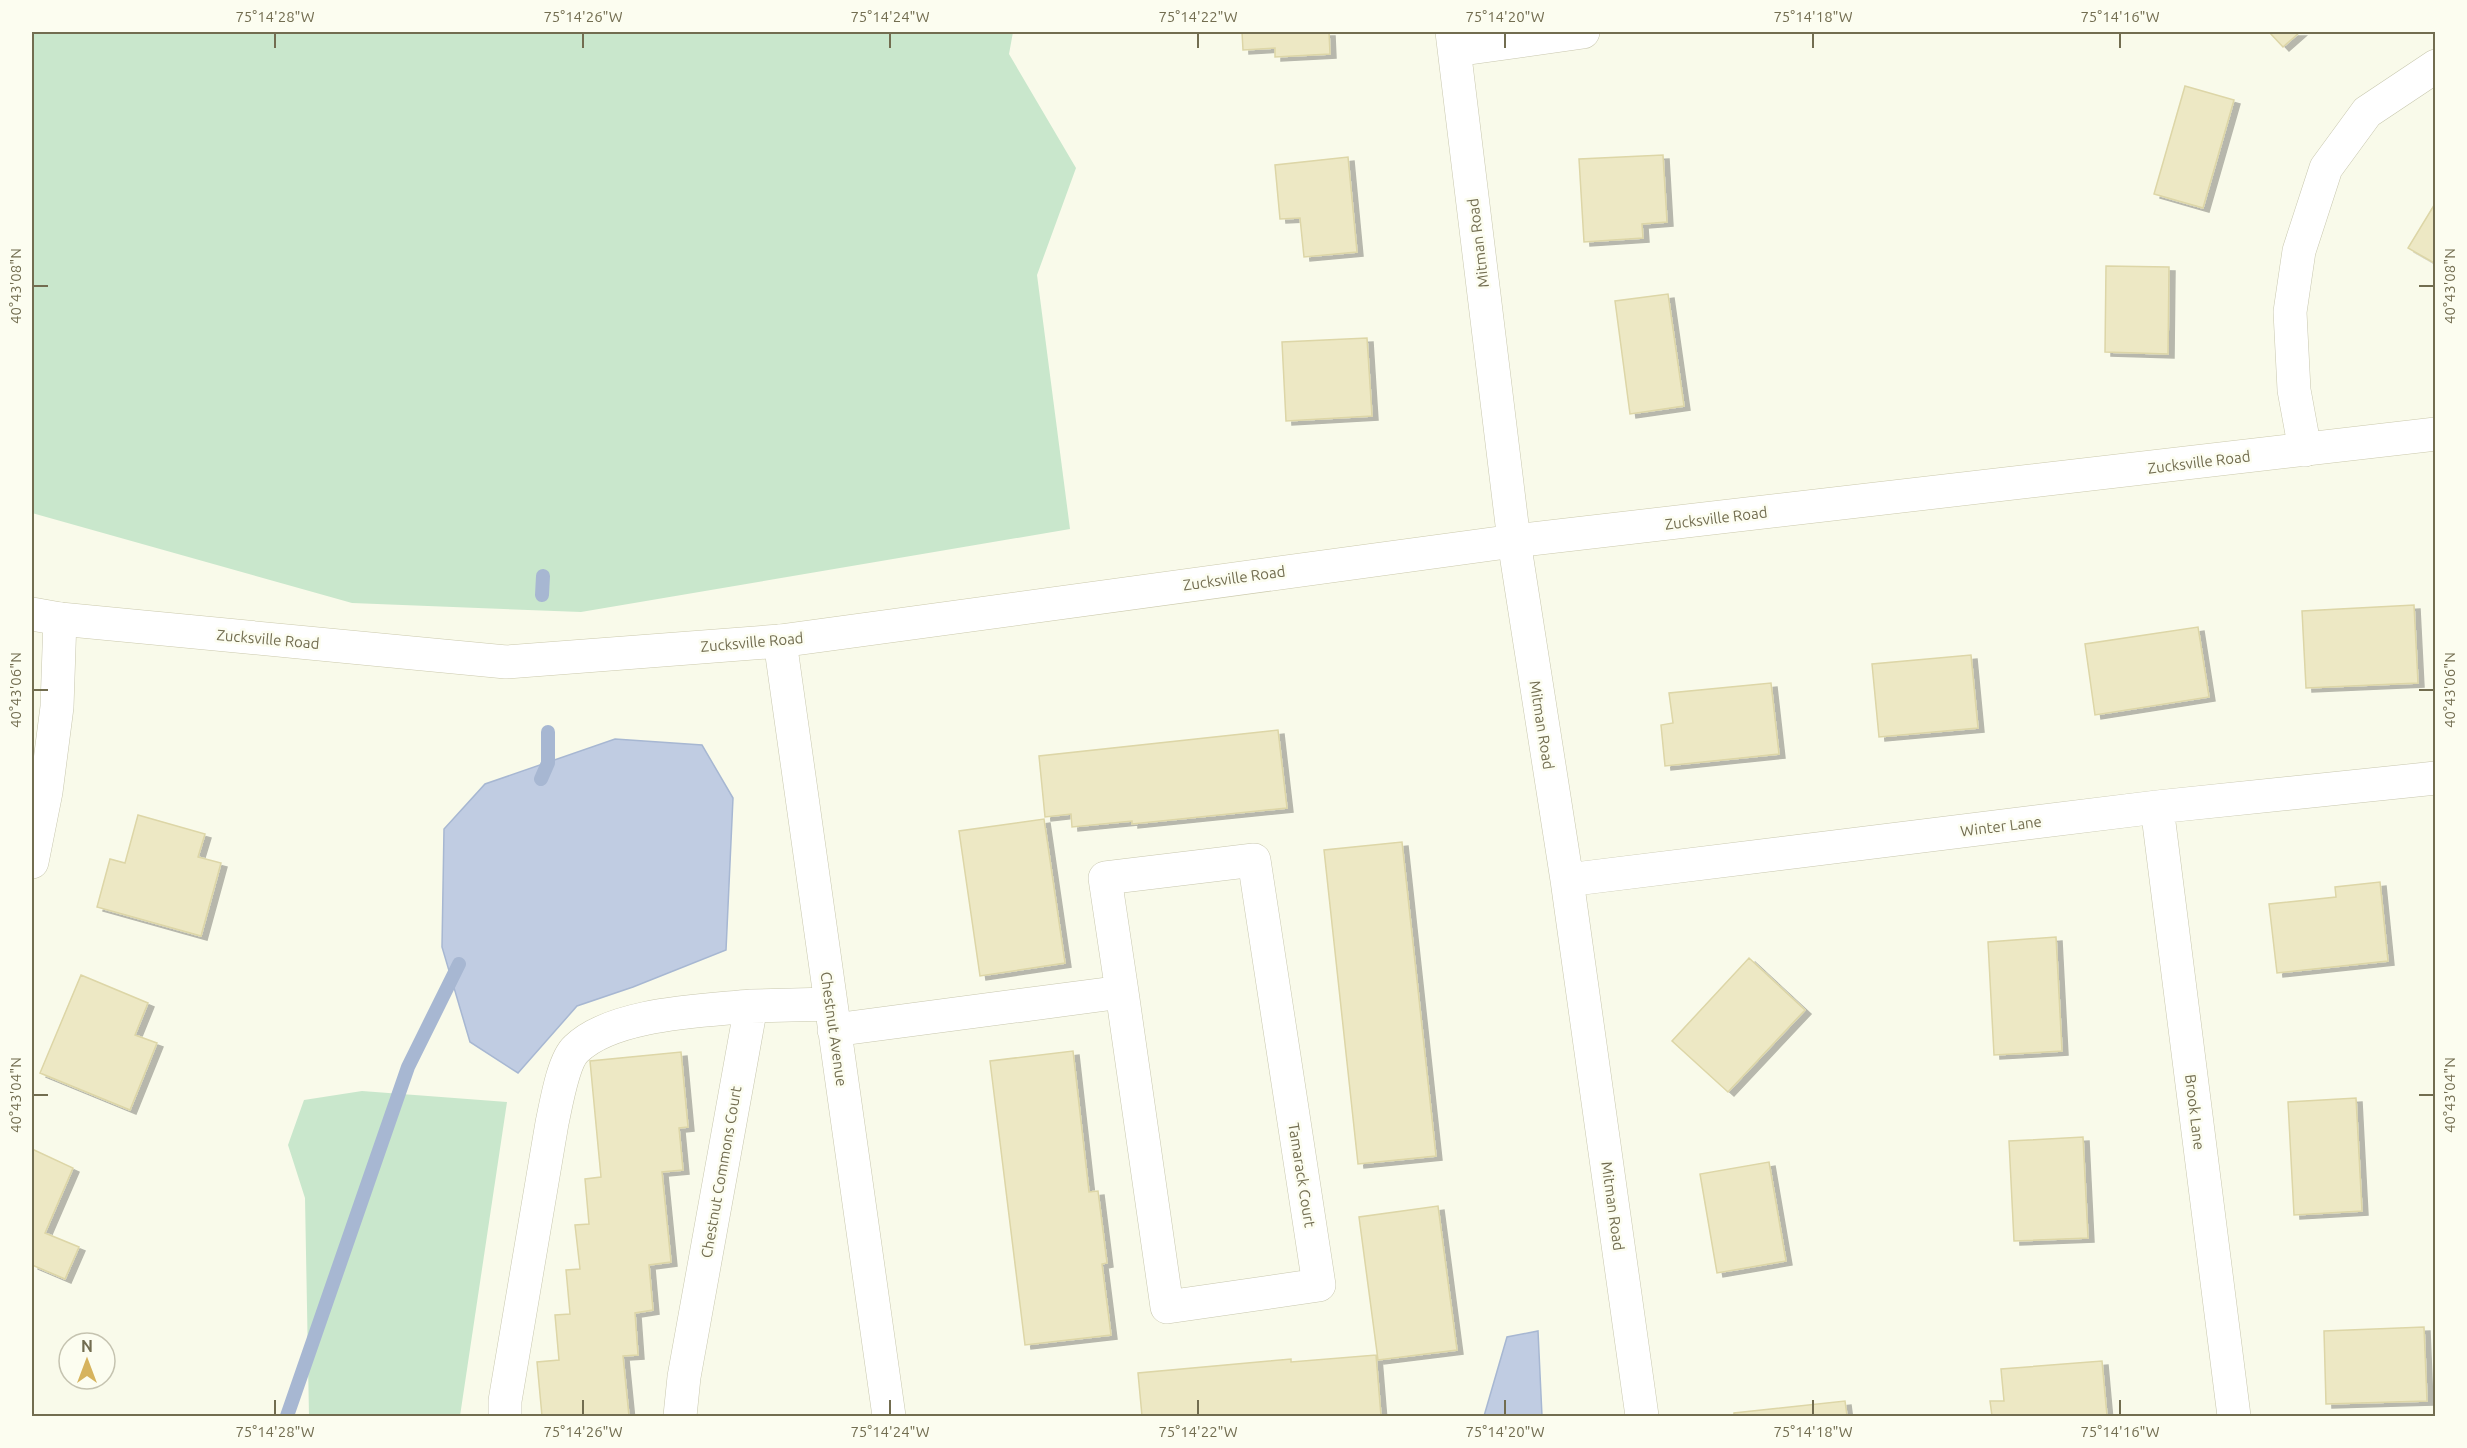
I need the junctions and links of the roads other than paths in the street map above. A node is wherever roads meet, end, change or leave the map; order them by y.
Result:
1 (1583, 32) edge
2 (1453, 41) edge
3 (2436, 66) edge
4 (2436, 434) edge
5 (2305, 450) junction
6 (1514, 541) junction
7 (46, 616) edge
8 (780, 641) junction
9 (2436, 778) edge
10 (2157, 807) junction
11 (32, 862) edge
12 (1567, 880) junction
13 (1122, 992) junction
14 (751, 1006) junction
15 (833, 1017) junction
16 (506, 1416) edge
17 (680, 1416) edge
18 (889, 1416) edge
19 (1642, 1416) edge
20 (2234, 1416) edge

1 - 2 street
2 - 6 street, Mitman Road
3 - 5 street
4 - 5 street, Zucksville Road
5 - 6 street, Zucksville Road
6 - 8 street, Zucksville Road
6 - 12 street, Mitman Road
7 - 8 street, Zucksville Road
7 - 11 street
8 - 15 street, Chestnut Avenue
9 - 10 street, Winter Lane
10 - 12 street, Winter Lane
10 - 20 street, Brook Lane
12 - 19 street, Mitman Road
13 - 13 street, Tamarack Court
13 - 15 street
14 - 15 street
14 - 16 street
14 - 17 street, Chestnut Commons Court
15 - 18 street, Chestnut Avenue

